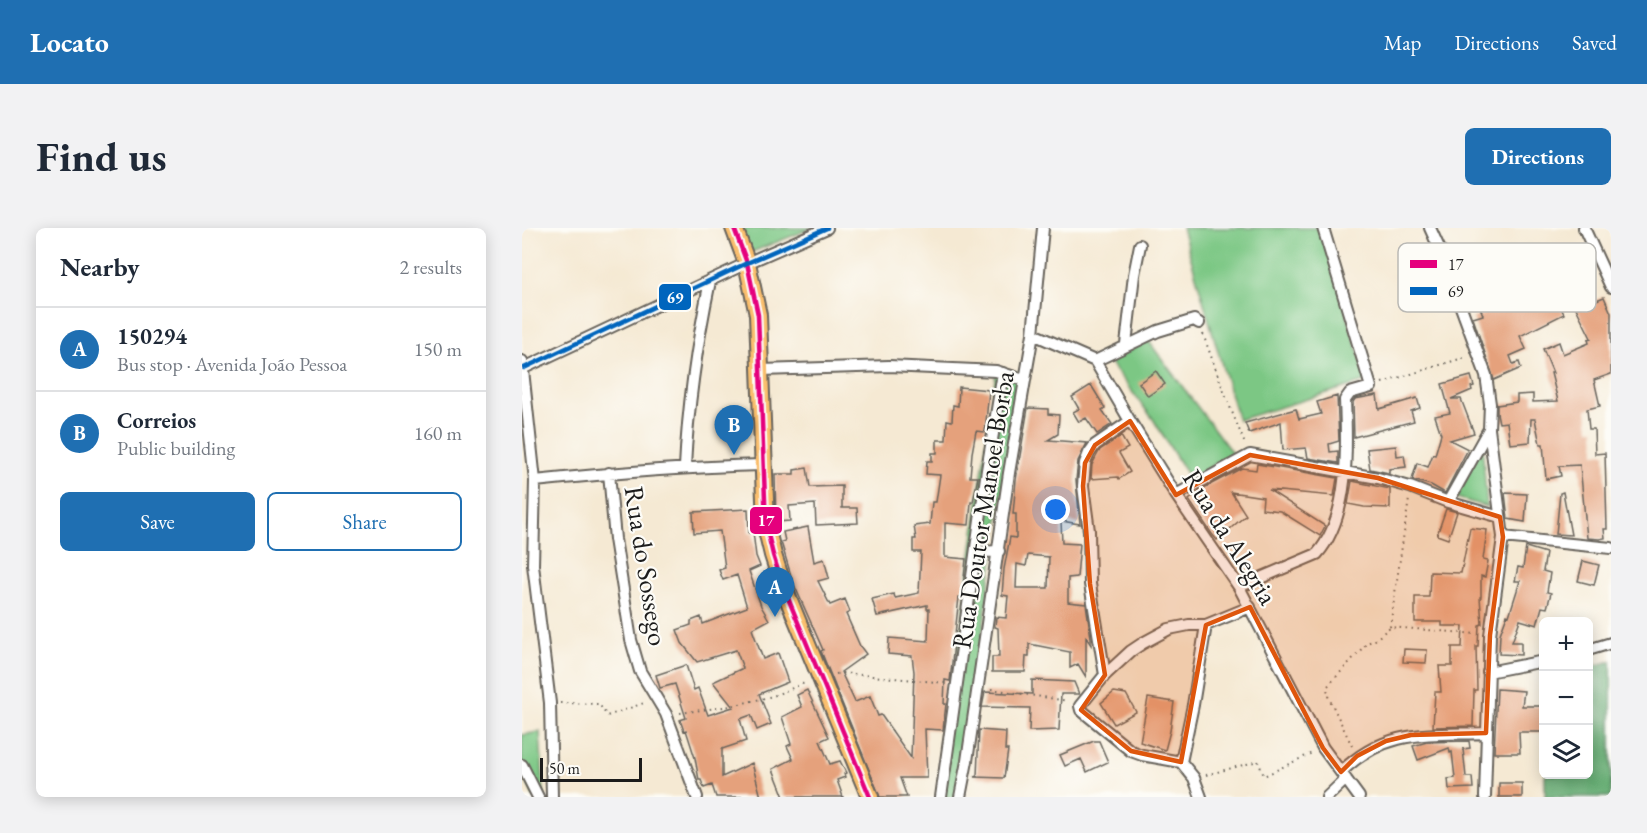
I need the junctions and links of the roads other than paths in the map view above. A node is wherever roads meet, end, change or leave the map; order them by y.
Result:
1 (734, 228) edge
2 (827, 228) edge
3 (1043, 228) edge
4 (1323, 228) edge
5 (1430, 228) edge
6 (1584, 228) edge
7 (1436, 243) edge
8 (1591, 243) edge
9 (1140, 245) dead end
10 (1596, 254) edge
11 (747, 264) junction
12 (710, 281) junction
13 (1611, 287) edge
14 (1463, 312) edge
15 (1199, 323) road end
16 (1034, 334) junction
17 (1126, 344) junction
18 (1095, 361) junction
19 (523, 365) edge
20 (761, 370) junction
21 (1003, 373) junction
22 (1024, 380) junction
23 (1130, 421) junction
24 (1489, 429) junction
25 (527, 454) edge
26 (763, 465) junction
27 (685, 468) junction
28 (987, 470) junction
29 (1345, 471) junction
30 (609, 473) junction
31 (1009, 473) junction
32 (535, 482) junction
33 (1176, 495) junction
34 (1448, 502) junction
35 (1500, 517) junction
36 (1503, 537) junction
37 (1611, 548) edge
38 (999, 551) junction
39 (976, 552) junction
40 (1239, 586) junction
41 (1250, 607) junction
42 (1206, 625) junction
43 (964, 631) junction
44 (987, 633) junction
45 (1611, 643) edge
46 (1593, 648) edge
47 (1539, 662) edge
48 (1488, 672) junction
49 (1105, 675) junction
50 (1486, 733) junction
51 (1181, 762) junction
52 (522, 765) edge
53 (1344, 776) junction
54 (538, 797) edge
55 (552, 797) edge
56 (697, 797) edge
57 (870, 797) edge
58 (941, 797) edge
59 (960, 797) edge
60 (1201, 797) edge
61 (1327, 797) edge
62 (1359, 797) edge
63 (1485, 797) edge

1 - 11 main road
2 - 11 street
3 - 16 street, Rua Doutor Manoel Borba
4 - 29 street
5 - 7 street
6 - 8 street
9 - 17 street
10 - 13 street
11 - 12 street
11 - 20 main road
12 - 19 street
12 - 27 street
14 - 24 street
15 - 17 street
16 - 18 street
16 - 22 street, Rua Doutor Manoel Borba
17 - 18 street
18 - 23 street, Rua da Alegria
19 - 25 street
20 - 21 street
20 - 26 main road
21 - 22 street
21 - 28 street, Rua Doutor Manoel Borba
22 - 31 street, Rua Doutor Manoel Borba
23 - 33 street, Rua da Alegria
23 - 49 street
24 - 34 street
24 - 35 street
25 - 32 street
26 - 27 street
26 - 57 main road
27 - 30 street
28 - 31 street
28 - 39 street, Rua Doutor Manoel Borba
29 - 33 street
29 - 34 street
29 - 40 street
30 - 32 street
30 - 56 street, Rua do Sossego
31 - 38 street, Rua Doutor Manoel Borba
32 - 55 street
33 - 40 street, Rua da Alegria
34 - 35 street
35 - 36 street
36 - 37 street
36 - 48 street
38 - 39 street
38 - 44 street, Rua Doutor Manoel Borba
39 - 43 street, Rua Doutor Manoel Borba
40 - 41 street, Rua da Alegria
41 - 42 street
41 - 53 street, Rua da Alegria
42 - 49 street
42 - 51 street
43 - 44 street
43 - 58 street, Rua Doutor Manoel Borba
44 - 59 street, Rua Doutor Manoel Borba
45 - 46 street
47 - 48 street
48 - 50 street
49 - 51 street
50 - 53 street
50 - 63 street
51 - 60 street
52 - 54 street
53 - 61 street
53 - 62 street, Rua da Alegria

